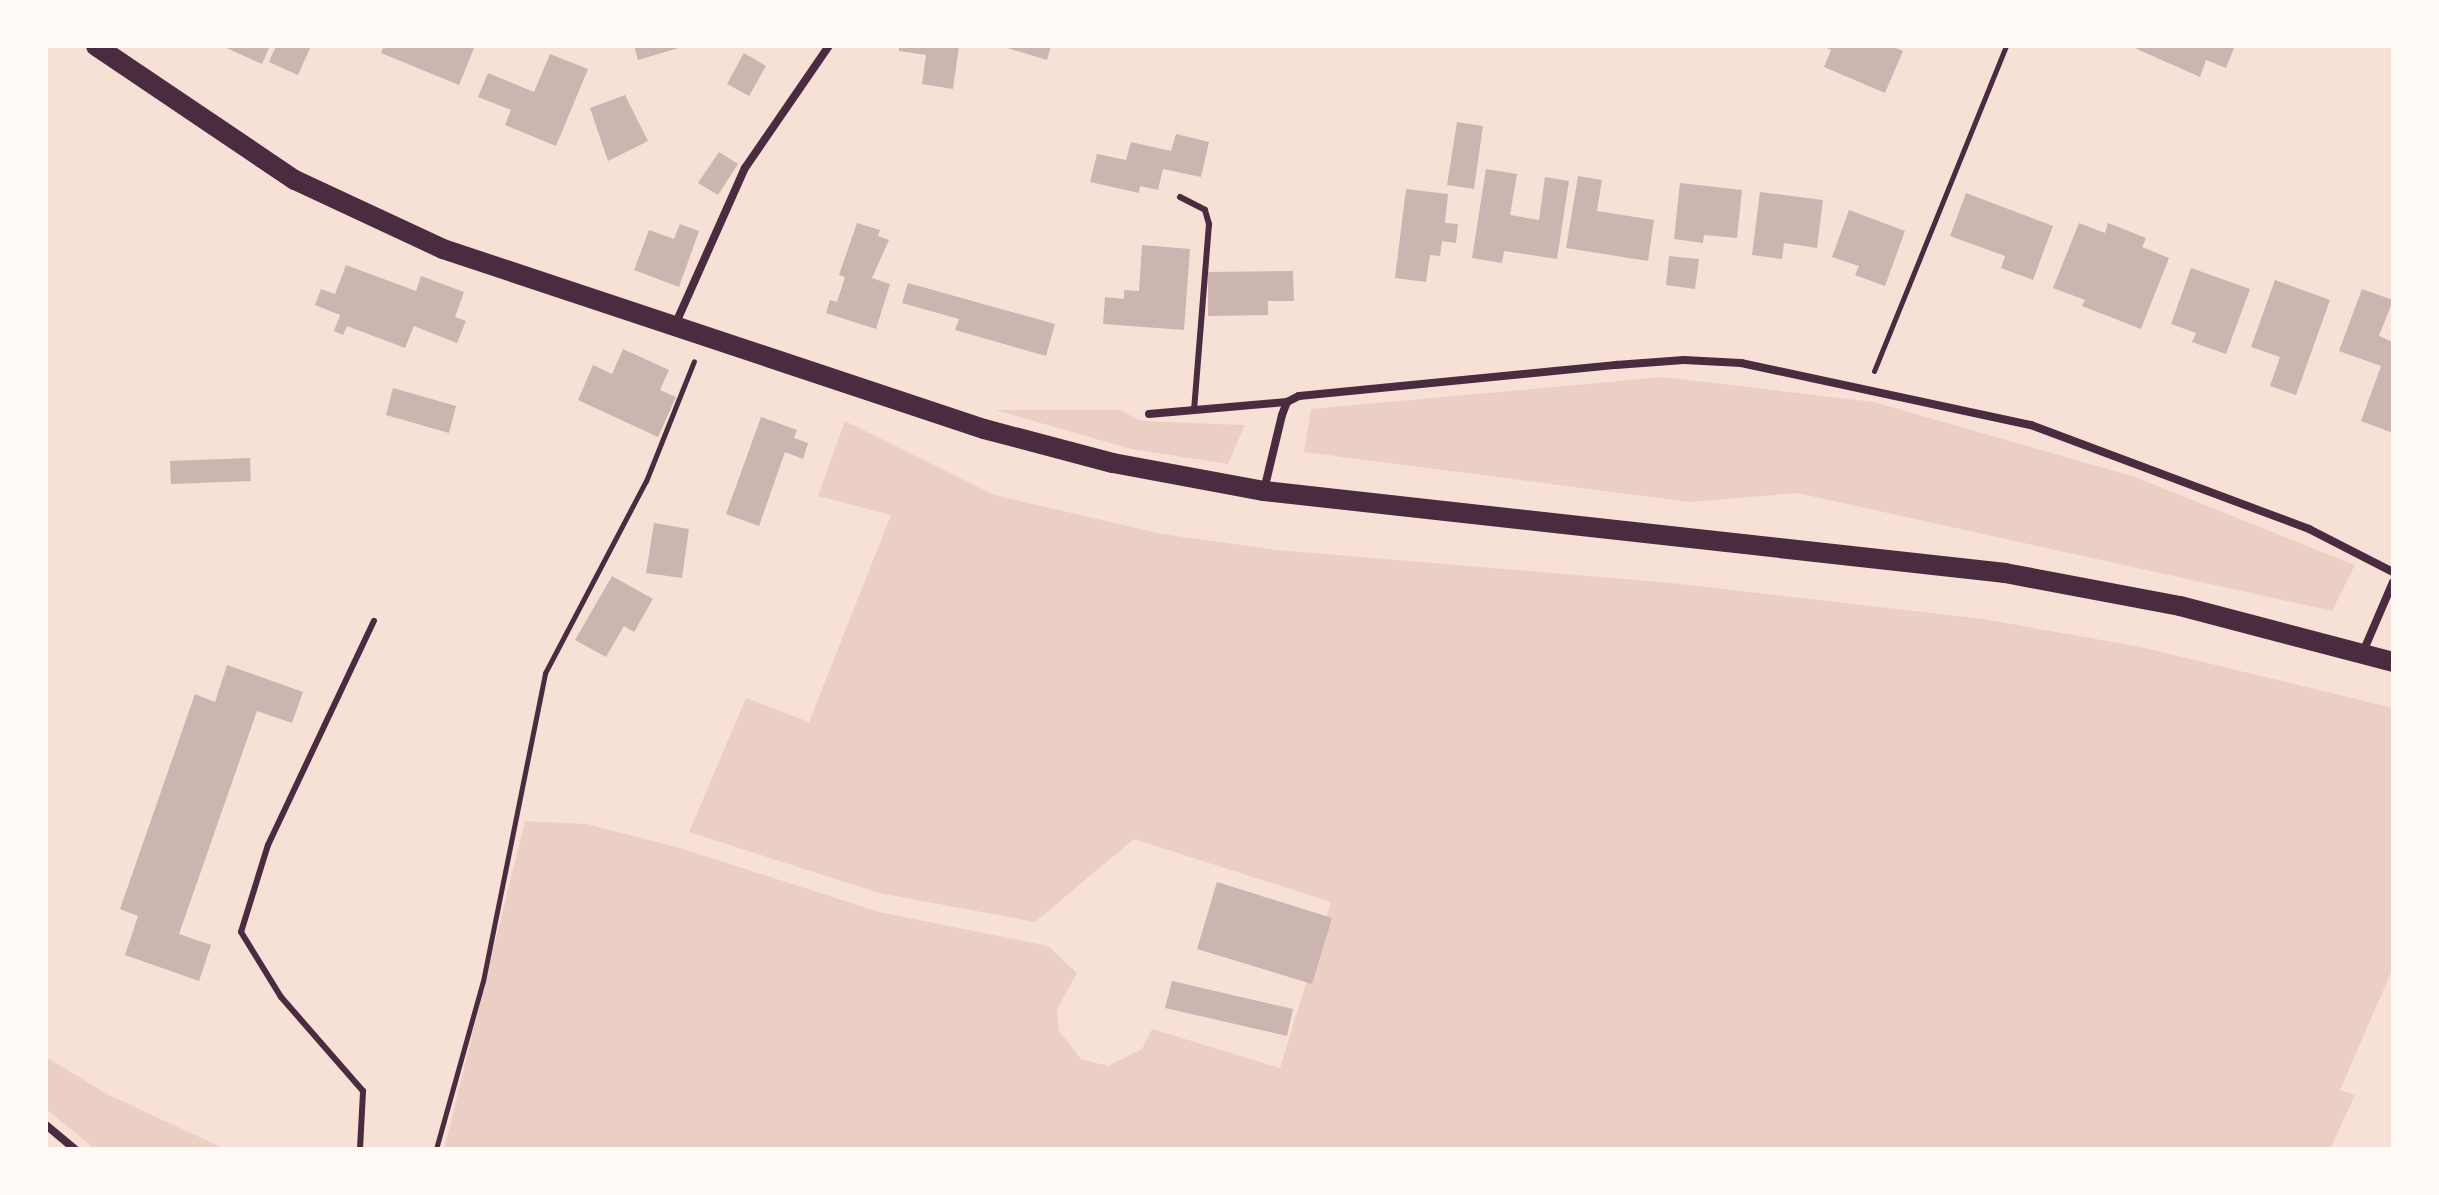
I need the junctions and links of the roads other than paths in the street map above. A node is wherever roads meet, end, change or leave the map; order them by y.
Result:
1 (96, 46) edge
2 (829, 46) edge
3 (1180, 197) dead end
4 (673, 330) junction
5 (1287, 402) junction
6 (1194, 409) junction
7 (1149, 414) dead end
8 (1264, 491) junction
9 (2393, 572) edge
10 (2393, 582) edge
11 (374, 621) dead end
12 (2363, 652) junction
13 (2393, 662) edge
14 (46, 1125) edge
15 (75, 1149) edge
16 (360, 1149) edge

1 - 4 main road
2 - 4 street
3 - 6 lane
4 - 8 main road
5 - 6 street
5 - 8 street
5 - 9 street
6 - 7 street
8 - 12 main road
10 - 12 street
11 - 16 lane
12 - 13 main road
14 - 15 street

